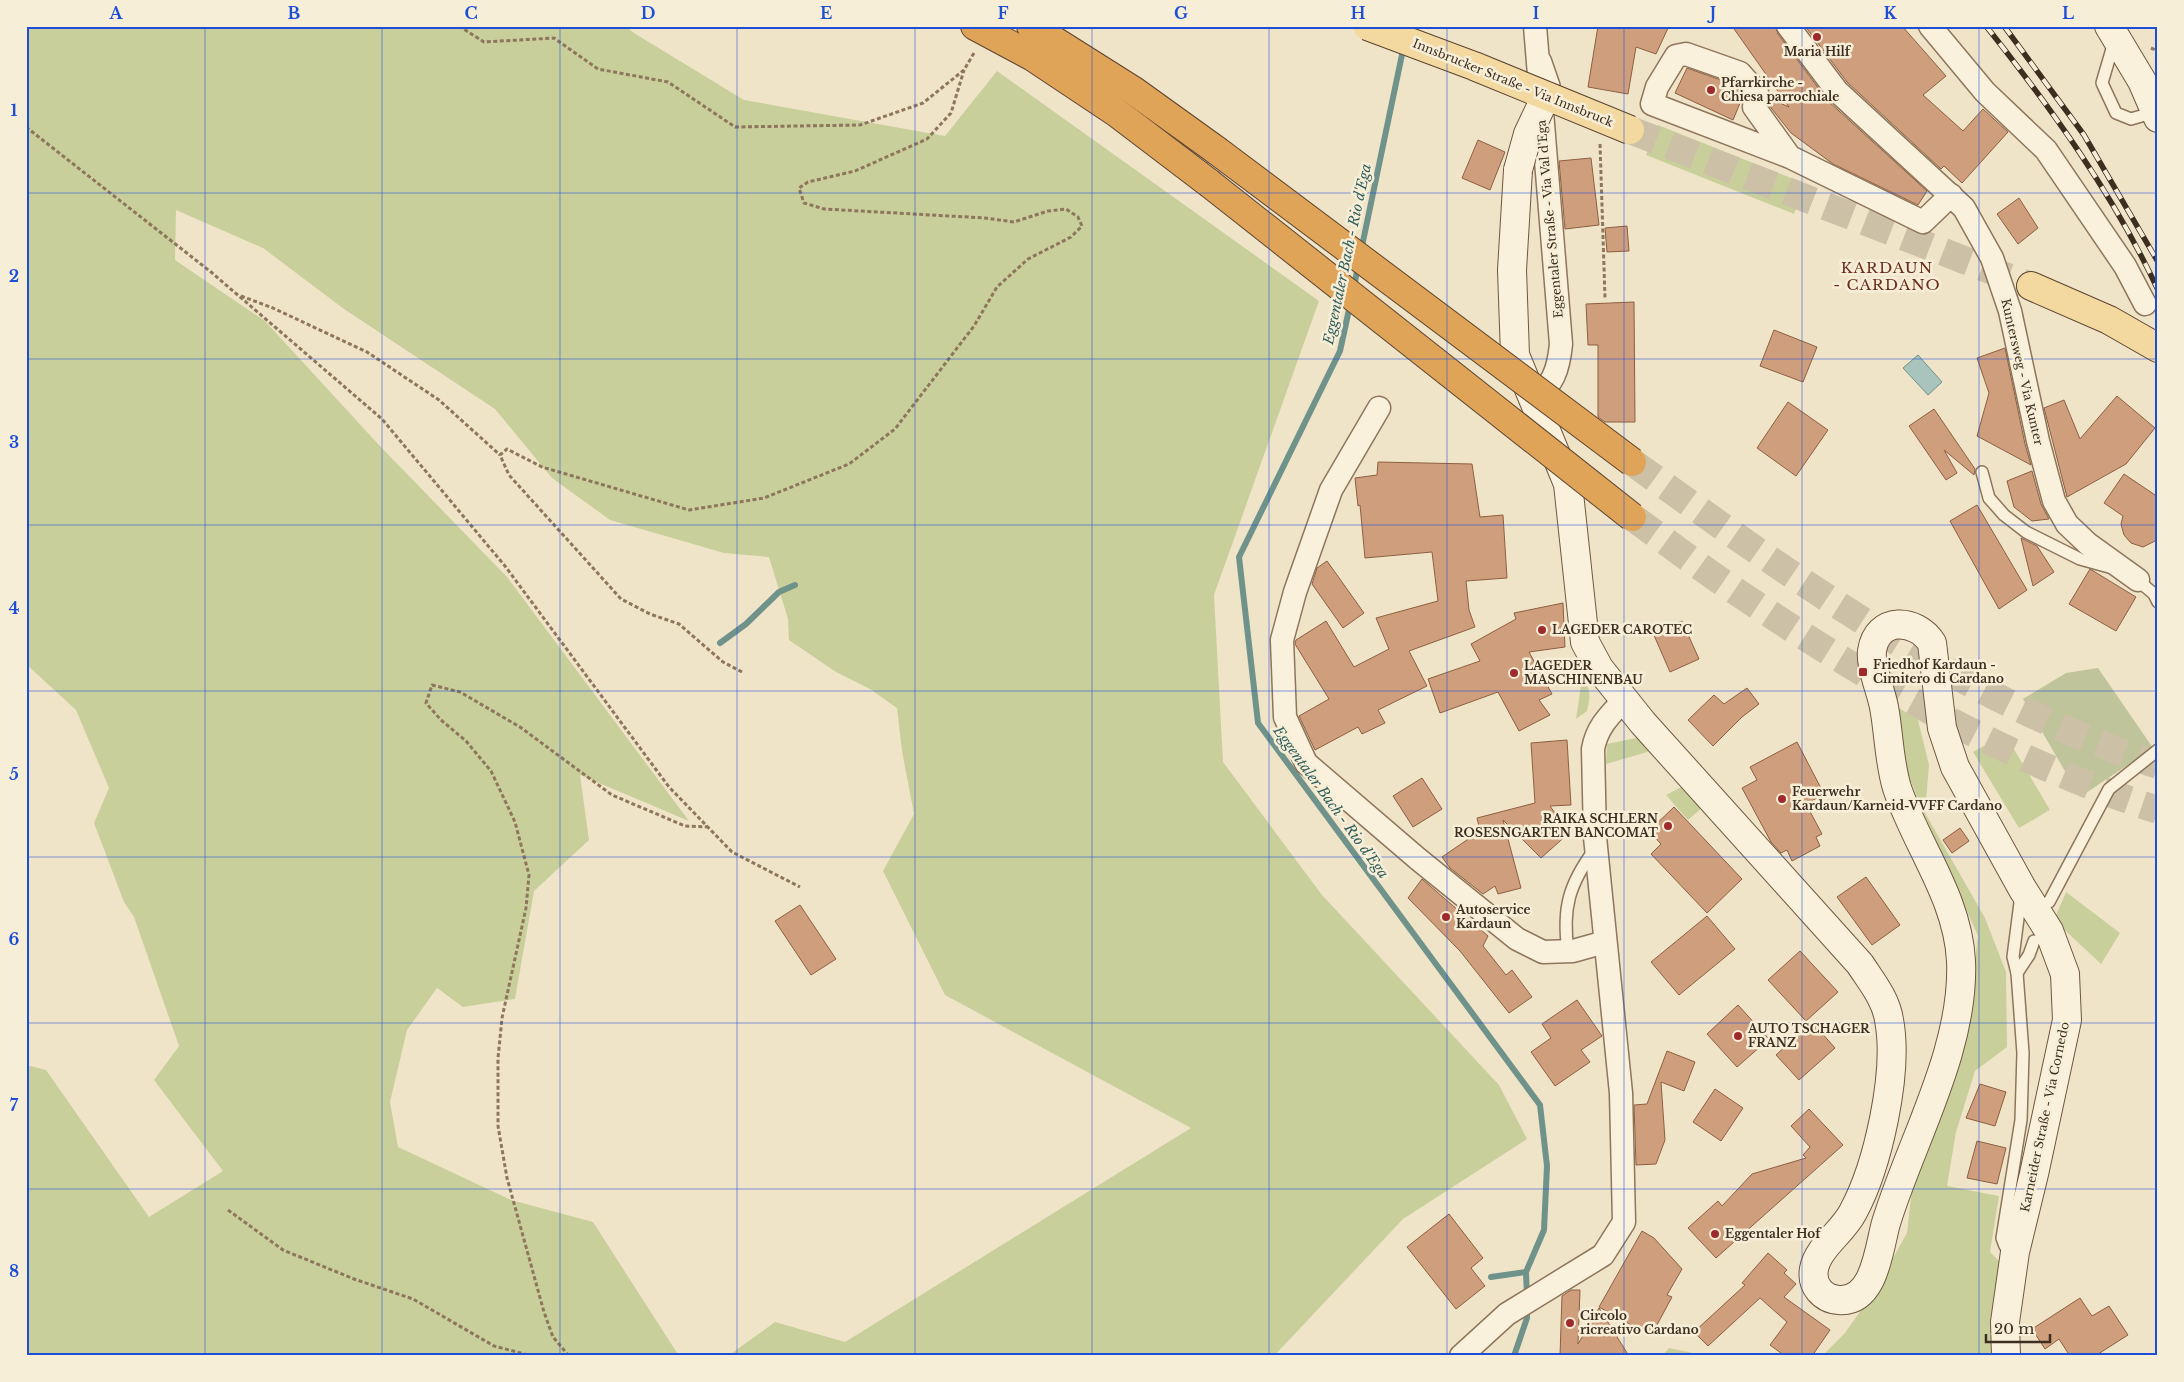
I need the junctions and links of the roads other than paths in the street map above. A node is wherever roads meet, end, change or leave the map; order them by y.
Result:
1 (1031, 26) edge
2 (1366, 26) edge
3 (1788, 26) edge
4 (1930, 26) edge
5 (1535, 28) edge
6 (2112, 31) edge
7 (975, 39) edge
8 (2150, 79) edge
9 (1550, 91) junction
10 (2157, 115) edge
11 (1630, 130) tunnel mouth
12 (1790, 157) junction
13 (1951, 195) junction
14 (2030, 286) tunnel mouth
15 (2145, 304) dead end
16 (2158, 348) edge
17 (1534, 404) junction
18 (1379, 408) dead end
19 (1632, 462) tunnel mouth
20 (1982, 472) dead end
21 (1632, 517) tunnel mouth
22 (2138, 580) junction
23 (2158, 602) edge
24 (1624, 700) junction
25 (2158, 750) edge
26 (1596, 848) junction
27 (2022, 888) junction
28 (2049, 902) dead end
29 (2034, 941) dead end
30 (1605, 942) junction
31 (1568, 951) junction
32 (2018, 973) junction
33 (2014, 1252) junction
34 (1461, 1356) edge
35 (2006, 1356) edge

1 - 19 highway, bridge
2 - 9 main road, Innsbrucker Straße - Via Innsbruck, bridge
3 - 13 street, Kuntersweg - Via Kunter
4 - 15 street
5 - 9 lane
5 - 17 street, Eggentaler Straße - Via Val d'Ega
6 - 8 street
6 - 10 lane
7 - 21 highway, bridge
8 - 10 street
9 - 11 main road, Innsbrucker Straße - Via Innsbruck, bridge
9 - 17 street, bridge
12 - 12 street
12 - 13 street
13 - 22 street, Kuntersweg - Via Kunter
14 - 16 main road
17 - 24 street
18 - 31 street
20 - 22 lane
22 - 23 lane, Kuntersweg - Via Kunter
24 - 26 street
24 - 27 street
25 - 28 lane
26 - 30 street
26 - 31 lane
27 - 32 lane
27 - 33 street, Karneider Straße - Via Cornedo
29 - 32 lane
30 - 31 street
30 - 34 street
32 - 33 lane
33 - 35 street, Karneider Straße - Via Cornedo

